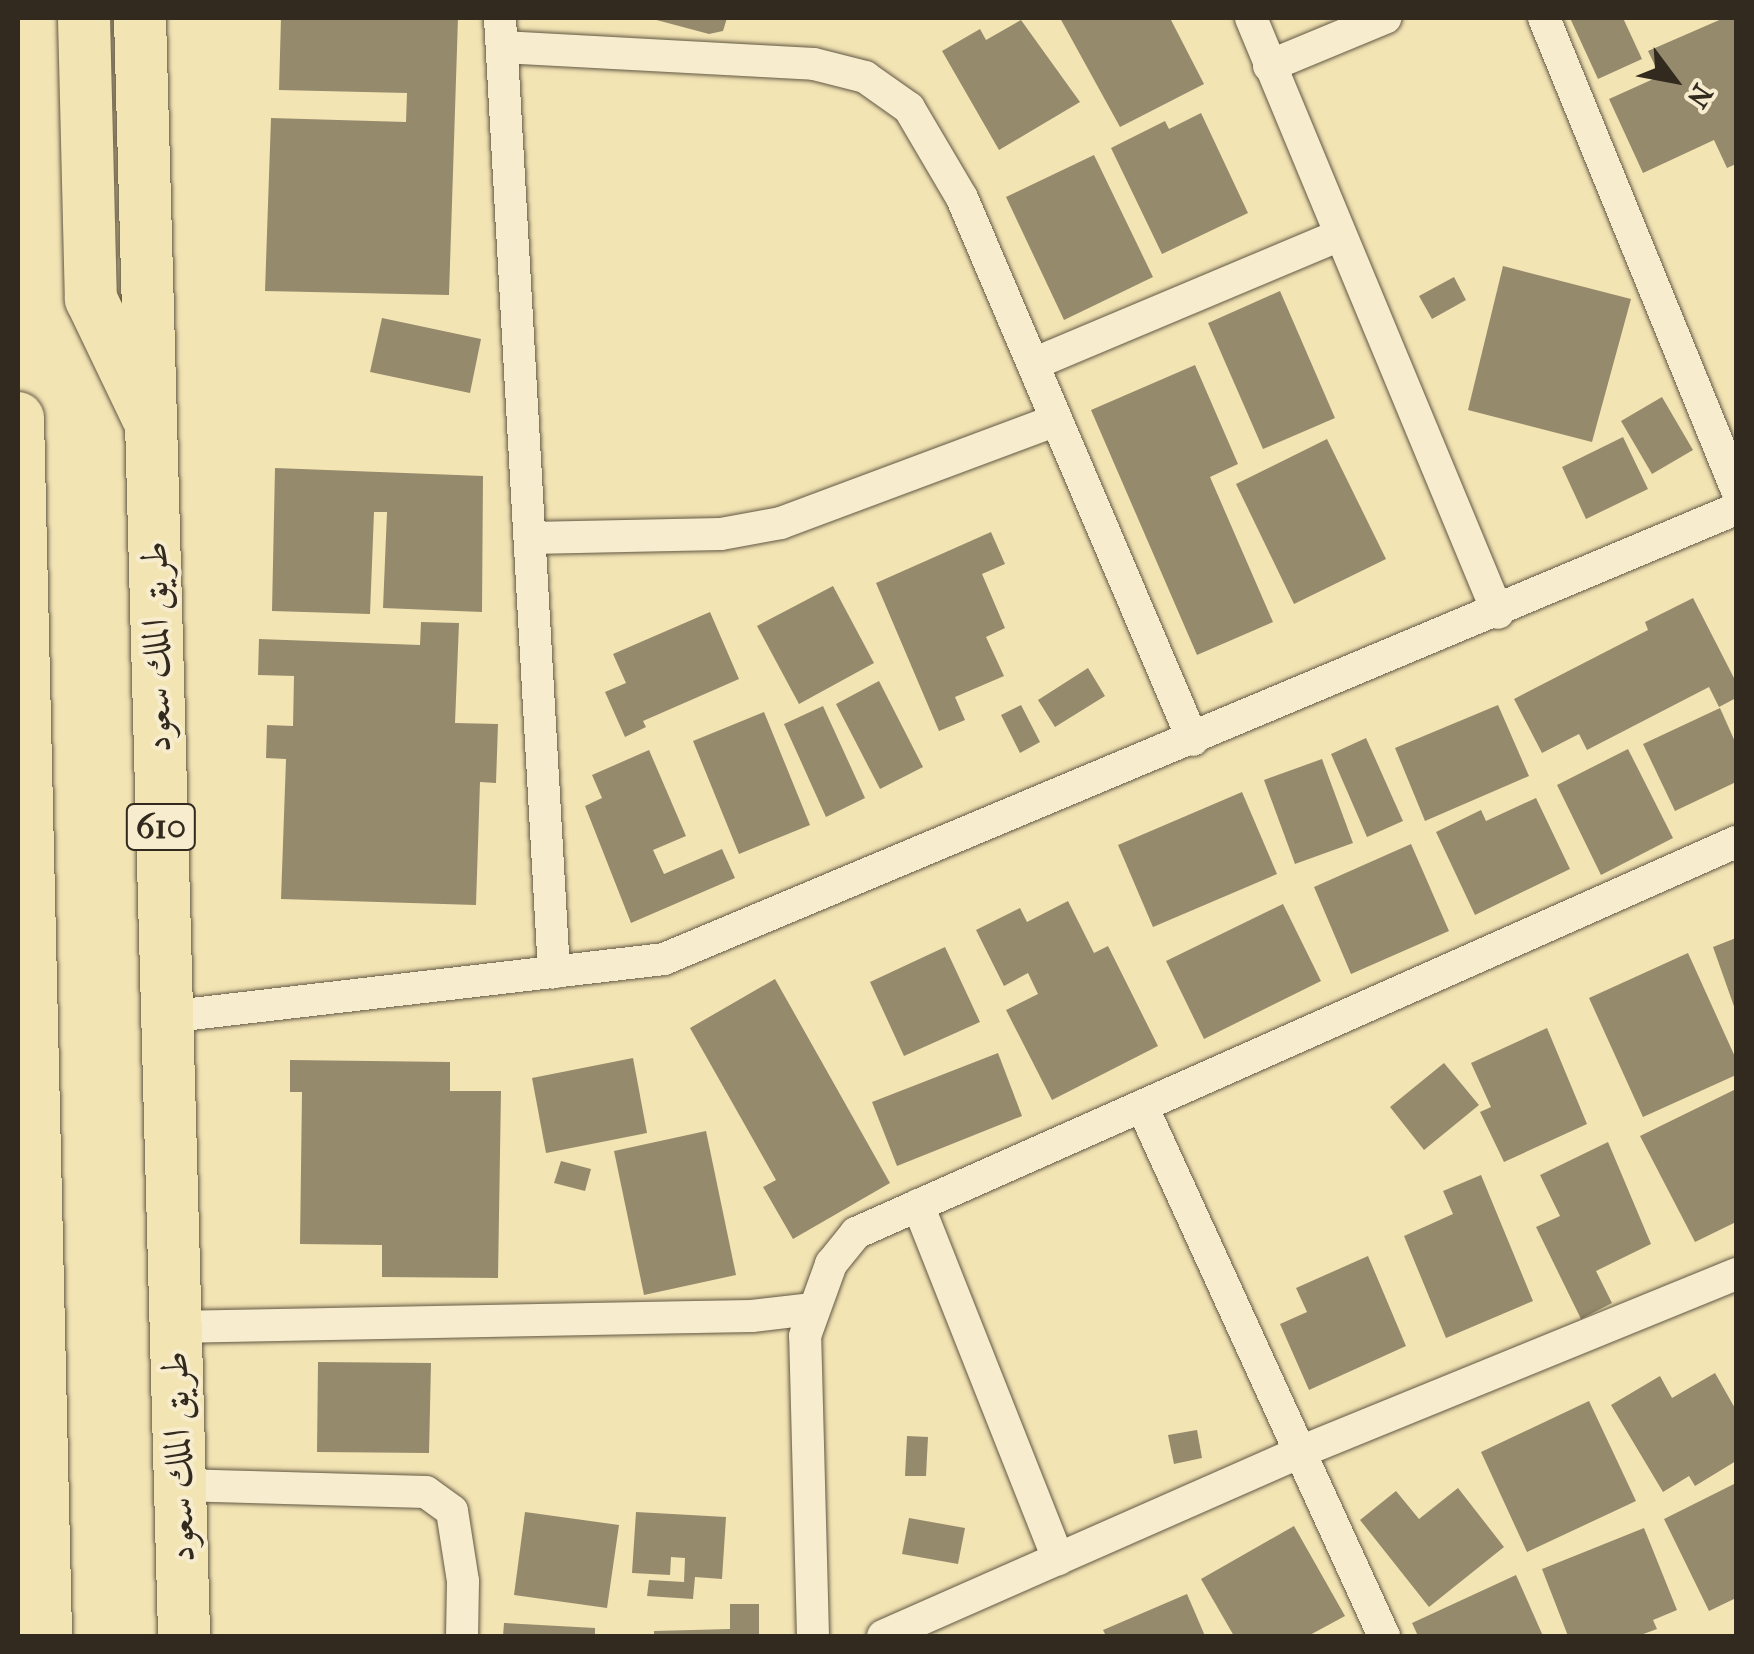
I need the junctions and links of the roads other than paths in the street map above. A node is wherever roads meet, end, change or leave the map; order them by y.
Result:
1 (84, 18) edge
2 (140, 18) edge
3 (1251, 18) edge
4 (1386, 18) edge
5 (1544, 18) edge
6 (501, 32) edge
7 (1269, 66) junction
8 (1340, 236) junction
9 (1033, 364) junction
10 (18, 418) edge
11 (1056, 420) junction
12 (150, 421) junction
13 (1736, 488) edge
14 (1736, 509) edge
15 (530, 538) junction
16 (1498, 613) junction
17 (21, 721) edge
18 (1192, 740) junction
19 (1736, 842) edge
20 (554, 972) junction
21 (166, 1017) junction
22 (25, 1033) edge
23 (1142, 1106) junction
24 (918, 1205) junction
25 (1736, 1274) edge
26 (811, 1309) junction
27 (174, 1328) junction
28 (1300, 1452) junction
29 (178, 1484) junction
30 (1058, 1560) junction
31 (46, 1636) edge
32 (184, 1636) edge
33 (462, 1636) edge
34 (813, 1636) edge
35 (883, 1636) edge
36 (1384, 1636) edge

1 - 12 main road
2 - 12 main road, طريق الملك سعود / 610
3 - 7 street
4 - 7 street
5 - 13 street
6 - 9 street
6 - 15 street
7 - 8 street
8 - 9 street
8 - 16 street
9 - 11 street
10 - 17 main road
11 - 15 street
11 - 18 street
12 - 21 main road, طريق الملك سعود / 610
14 - 16 street
15 - 20 street
16 - 18 street
17 - 22 main road
18 - 20 street
19 - 23 street
20 - 21 street
21 - 27 main road, طريق الملك سعود / 610
22 - 31 main road
23 - 24 street
23 - 28 street
24 - 26 street
24 - 30 street
25 - 28 street
26 - 27 street
26 - 34 street
27 - 29 main road, طريق الملك سعود / 610
28 - 30 street
28 - 36 street
29 - 32 main road, طريق الملك سعود / 610
29 - 33 street
30 - 35 street

